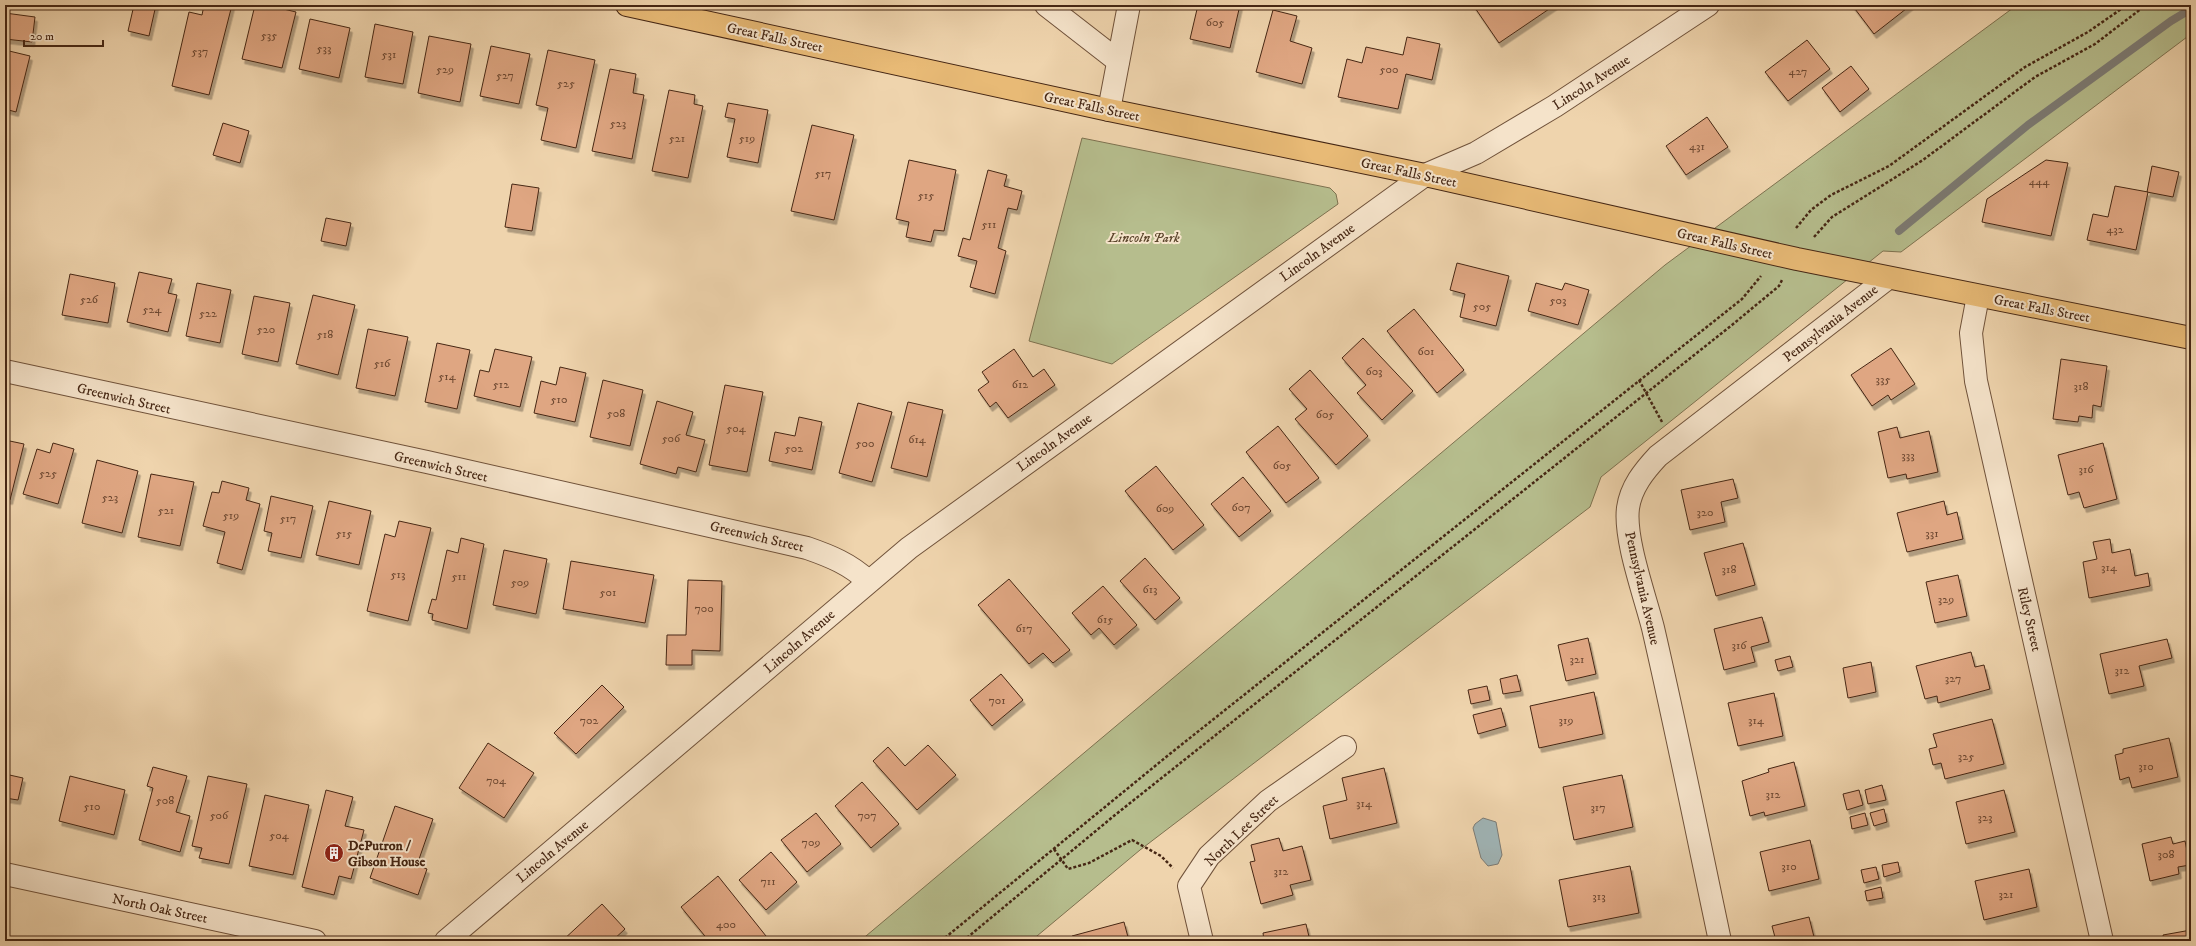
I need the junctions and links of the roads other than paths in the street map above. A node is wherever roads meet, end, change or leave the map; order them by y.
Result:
1 (627, 5) edge
2 (1046, 5) edge
3 (1130, 5) edge
4 (1708, 5) edge
5 (679, 10) edge
6 (1118, 61) junction
7 (1109, 110) junction
8 (1425, 175) junction
9 (1888, 278) junction
10 (1978, 296) junction
11 (2191, 338) edge
12 (5, 371) edge
13 (868, 581) junction
14 (1345, 747) dead end
15 (5, 874) edge
16 (315, 941) edge
17 (446, 941) edge
18 (1202, 941) edge
19 (1720, 941) edge
20 (2102, 941) edge

1 - 5 main road, Great Falls Street
2 - 6 street
3 - 6 street
4 - 8 street, Lincoln Avenue
5 - 7 main road, Great Falls Street
6 - 7 street
7 - 8 main road, Great Falls Street
8 - 9 main road, Great Falls Street
8 - 13 street, Lincoln Avenue
9 - 10 main road, Great Falls Street
9 - 19 street, Pennsylvania Avenue
10 - 11 main road, Great Falls Street
10 - 20 street, Riley Street
12 - 13 street, Greenwich Street
13 - 17 street, Lincoln Avenue
14 - 18 street, North Lee Street
15 - 16 street, North Oak Street

